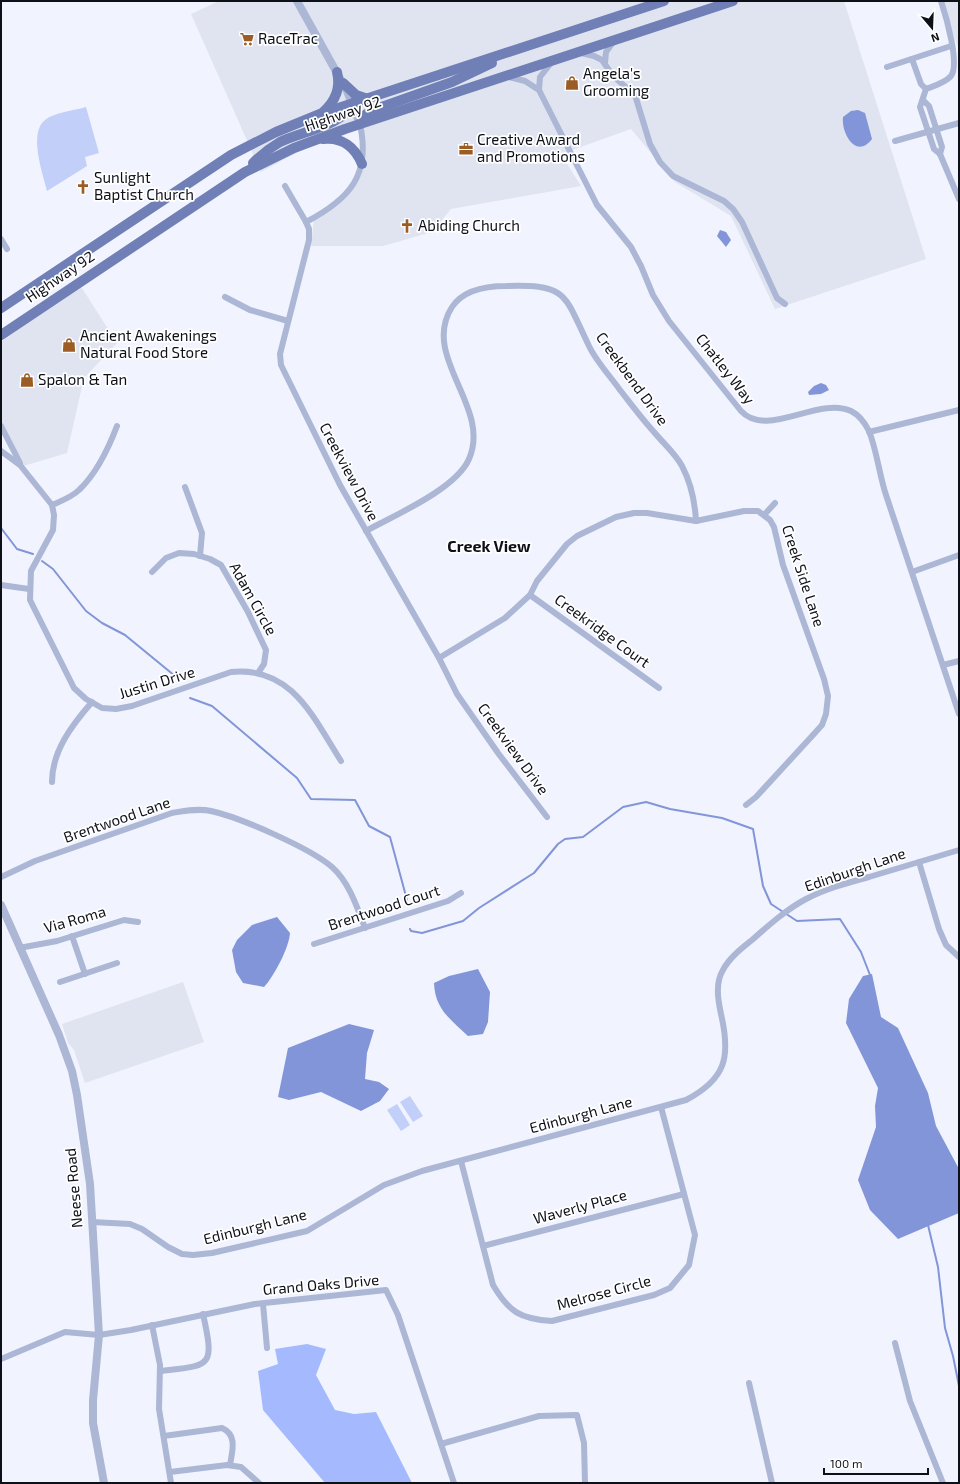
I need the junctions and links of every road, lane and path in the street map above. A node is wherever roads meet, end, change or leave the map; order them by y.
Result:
1 (297, 1) edge
2 (664, 1) edge
3 (733, 1) edge
4 (941, 1) edge
5 (615, 40) junction
6 (951, 46) junction
7 (578, 52) junction
8 (507, 53) junction
9 (912, 59) junction
10 (556, 60) junction
11 (605, 63) junction
12 (887, 67) dead end
13 (337, 72) junction
14 (503, 77) junction
15 (343, 84) junction
16 (926, 89) junction
17 (539, 90) junction
18 (368, 99) junction
19 (923, 100) junction
20 (353, 103) junction
21 (320, 114) junction
22 (959, 123) edge
23 (360, 124) junction
24 (937, 129) junction
25 (928, 132) junction
26 (315, 139) junction
27 (895, 141) dead end
28 (940, 154) junction
29 (362, 164) junction
30 (245, 172) junction
31 (285, 186) dead end
32 (959, 199) edge
33 (306, 222) junction
34 (1, 239) edge
35 (7, 249) dead end
36 (226, 297) dead end
37 (785, 304) dead end
38 (1, 308) edge
39 (288, 321) junction
40 (1, 335) edge
41 (959, 410) edge
42 (1, 426) edge
43 (117, 426) dead end
44 (869, 432) junction
45 (1, 451) edge
46 (20, 465) junction
47 (185, 487) dead end
48 (775, 503) dead end
49 (52, 505) junction
50 (764, 515) junction
51 (696, 521) junction
52 (366, 531) junction
53 (959, 555) edge
54 (200, 556) junction
55 (152, 572) dead end
56 (912, 572) junction
57 (1, 585) edge
58 (30, 589) junction
59 (530, 595) junction
60 (439, 658) junction
61 (959, 661) edge
62 (943, 665) junction
63 (258, 673) junction
64 (659, 688) dead end
65 (92, 702) junction
66 (959, 714) edge
67 (341, 761) dead end
68 (52, 782) dead end
69 (746, 805) dead end
70 (547, 817) dead end
71 (959, 850) edge
72 (919, 862) junction
73 (1, 877) edge
74 (461, 893) dead end
75 (1, 905) edge
76 (138, 922) dead end
77 (365, 928) junction
78 (72, 936) junction
79 (314, 944) dead end
80 (19, 948) junction
81 (959, 957) edge
82 (117, 963) dead end
83 (85, 974) junction
84 (60, 982) dead end
85 (661, 1107) junction
86 (460, 1161) junction
87 (684, 1194) junction
88 (92, 1222) junction
89 (483, 1246) junction
90 (263, 1304) junction
91 (203, 1314) junction
92 (152, 1325) junction
93 (99, 1335) junction
94 (894, 1343) dead end
95 (268, 1348) dead end
96 (1, 1359) edge
97 (161, 1371) junction
98 (749, 1383) dead end
99 (164, 1436) junction
100 (441, 1444) junction
101 (230, 1465) junction
102 (170, 1472) junction
103 (104, 1483) edge
104 (171, 1483) edge
105 (259, 1483) edge
106 (454, 1483) edge
107 (584, 1483) edge
108 (772, 1483) edge
109 (943, 1483) edge

1 - 13 street
2 - 8 main road, Highway 92
3 - 5 main road, Highway 92
4 - 6 street
5 - 7 main road, Highway 92
5 - 11 street
6 - 9 street
6 - 16 street
7 - 10 main road, Highway 92
7 - 11 street
8 - 18 main road, Highway 92
8 - 23 main road
9 - 12 street
9 - 16 street
10 - 14 main road, Highway 92
10 - 17 street
11 - 37 street
13 - 15 street
13 - 21 main road
14 - 17 street
14 - 23 main road, Highway 92
15 - 18 main road
15 - 20 street
16 - 19 street
17 - 44 street, Chatley Way
18 - 20 main road, Highway 92
19 - 24 street
19 - 25 street
20 - 21 main road, Highway 92
20 - 23 street
20 - 30 main road
21 - 38 main road, Highway 92
22 - 24 street
23 - 26 main road, Highway 92
23 - 29 street
24 - 25 street
24 - 28 street
25 - 27 street
25 - 28 street
26 - 29 main road
26 - 30 main road, Highway 92
28 - 32 street
29 - 33 street
30 - 40 main road, Highway 92
31 - 33 street
33 - 39 street, Creekview Drive
34 - 35 street
36 - 39 street
39 - 52 street, Creekview Drive
41 - 44 street
42 - 46 street
43 - 49 street
44 - 56 street, Chatley Way
45 - 46 street
46 - 49 street
47 - 54 street
48 - 50 street
49 - 58 street, Justin Drive
50 - 51 street, Creek Side Lane
50 - 69 street, Creek Side Lane
51 - 52 street, Creekbend Drive
51 - 59 street, Creek Side Lane
52 - 60 street, Creekview Drive
53 - 56 street
54 - 55 street, Adam Circle
54 - 63 street, Adam Circle
56 - 62 street, Chatley Way
57 - 58 street
58 - 65 street, Justin Drive
59 - 60 street, Creek Side Lane
59 - 64 street, Creekridge Court
60 - 70 street, Creekview Drive
61 - 62 street
62 - 66 street, Chatley Way
63 - 65 street, Justin Drive
63 - 67 street, Justin Drive
65 - 68 street
71 - 72 street, Edinburgh Lane
72 - 81 street
72 - 85 street, Edinburgh Lane
73 - 77 street, Brentwood Lane
74 - 77 street, Brentwood Court
75 - 80 street, Neese Road
76 - 78 street, Via Roma
77 - 79 street, Brentwood Court
78 - 80 street, Via Roma
78 - 83 street
80 - 88 street, Neese Road
82 - 83 street
83 - 84 street
85 - 86 street, Edinburgh Lane
85 - 87 street, Melrose Circle
86 - 88 street, Edinburgh Lane
86 - 89 street, Melrose Circle
87 - 89 street, Waverly Place
87 - 89 street, Melrose Circle
88 - 93 street, Neese Road
90 - 91 street, Grand Oaks Drive
90 - 95 street
90 - 100 street, Grand Oaks Drive
91 - 92 street, Grand Oaks Drive
91 - 97 street
92 - 93 street, Grand Oaks Drive
92 - 97 street
93 - 96 street, Grand Oaks Drive
93 - 103 street, Neese Road
94 - 109 street
97 - 99 street
98 - 108 street
99 - 101 street
99 - 102 street
100 - 106 street, Grand Oaks Drive
100 - 107 street
101 - 102 street
101 - 105 street
102 - 104 street

